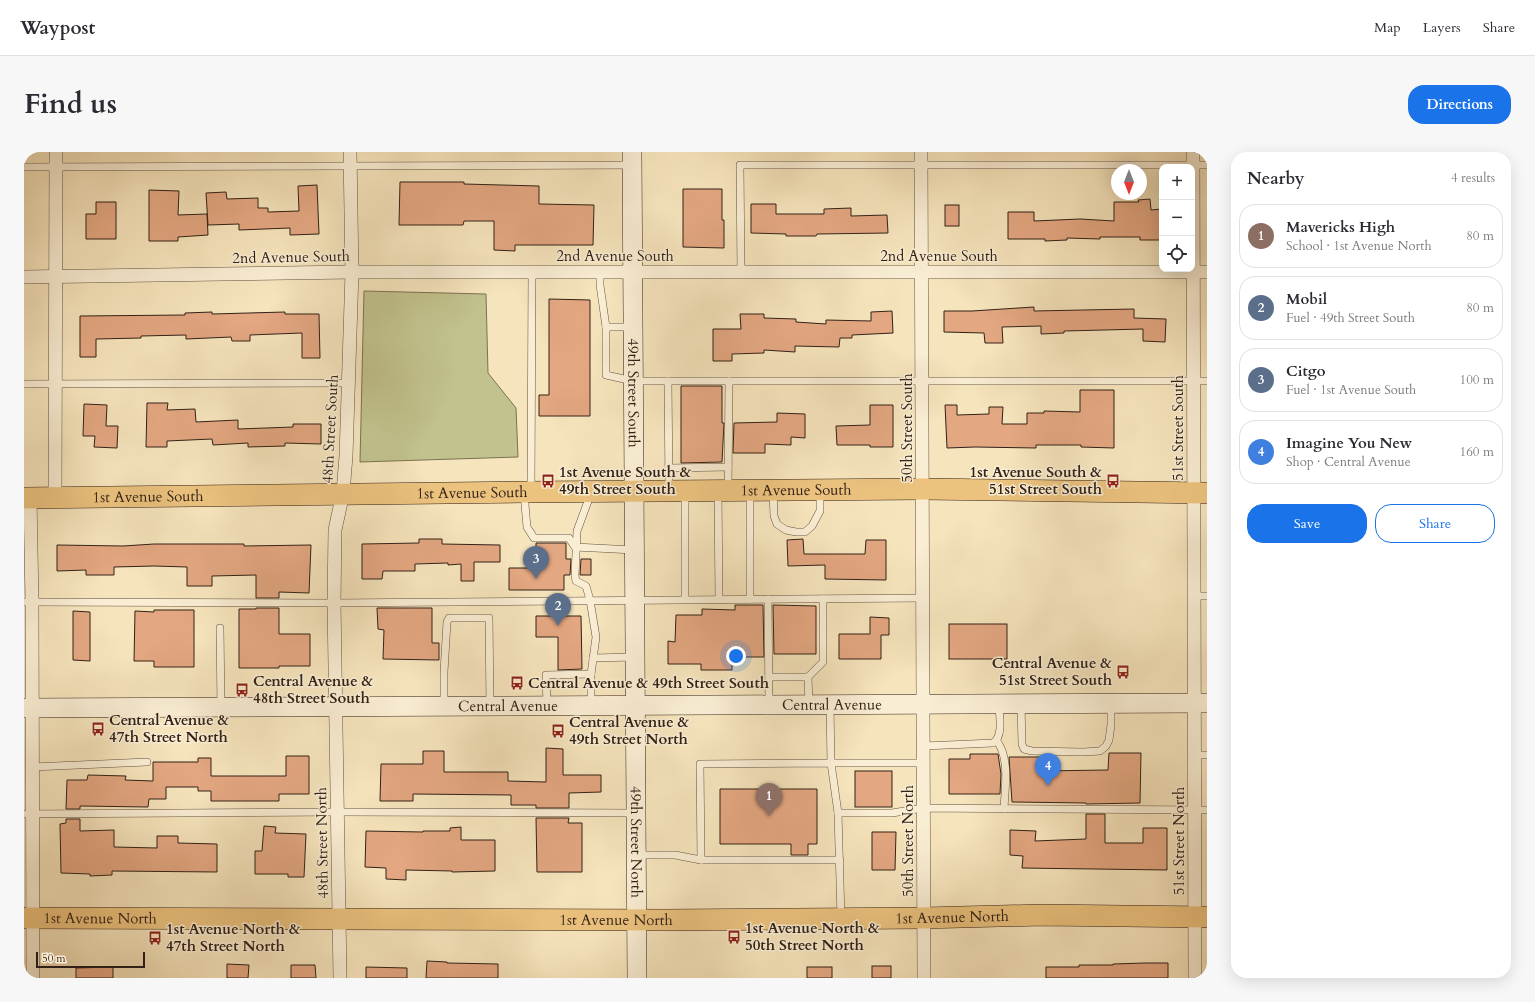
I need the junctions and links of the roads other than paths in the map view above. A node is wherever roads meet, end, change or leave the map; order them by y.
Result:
1 (56, 152) edge
2 (350, 152) edge
3 (632, 158) edge
4 (922, 158) edge
5 (1193, 158) edge
6 (1207, 164) edge
7 (350, 166) junction
8 (24, 167) edge
9 (56, 167) junction
10 (1193, 236) edge
11 (352, 272) junction
12 (532, 272) junction
13 (600, 272) junction
14 (633, 272) junction
15 (742, 272) junction
16 (922, 272) junction
17 (1159, 272) edge
18 (1193, 272) edge
19 (1195, 272) edge
20 (1207, 272) edge
21 (24, 276) edge
22 (55, 277) junction
23 (606, 327) junction
24 (633, 327) junction
25 (633, 381) junction
26 (668, 381) junction
27 (729, 381) junction
28 (922, 381) junction
29 (1194, 381) junction
30 (1207, 381) edge
31 (349, 383) junction
32 (24, 384) edge
33 (55, 384) junction
34 (728, 467) junction
35 (669, 468) junction
36 (923, 489) junction
37 (677, 490) junction
38 (723, 490) junction
39 (750, 490) junction
40 (773, 490) junction
41 (820, 490) junction
42 (592, 491) junction
43 (634, 491) junction
44 (527, 492) junction
45 (343, 493) junction
46 (1201, 493) edge
47 (27, 498) edge
48 (55, 498) junction
49 (575, 547) junction
50 (634, 550) junction
51 (1201, 596) edge
52 (923, 598) junction
53 (719, 599) junction
54 (750, 599) junction
55 (768, 599) junction
56 (822, 599) junction
57 (590, 600) junction
58 (634, 600) junction
59 (685, 600) junction
60 (28, 601) edge
61 (334, 603) junction
62 (220, 628) dead end
63 (635, 657) junction
64 (593, 658) junction
65 (28, 669) edge
66 (591, 674) junction
67 (769, 677) junction
68 (808, 677) junction
69 (1201, 703) edge
70 (769, 704) junction
71 (809, 704) junction
72 (830, 704) junction
73 (924, 704) junction
74 (999, 704) junction
75 (1020, 704) junction
76 (1111, 704) junction
77 (592, 705) junction
78 (635, 705) junction
79 (444, 706) junction
80 (490, 706) junction
81 (547, 706) junction
82 (221, 707) junction
83 (336, 707) junction
84 (28, 708) edge
85 (997, 741) junction
86 (924, 746) junction
87 (1201, 755) edge
88 (147, 762) dead end
89 (831, 763) junction
90 (924, 763) junction
91 (32, 767) junction
92 (924, 808) junction
93 (1004, 809) junction
94 (1201, 810) edge
95 (337, 812) junction
96 (636, 813) junction
97 (838, 813) junction
98 (28, 814) edge
99 (636, 855) junction
100 (701, 860) junction
101 (840, 860) junction
102 (1201, 917) edge
103 (28, 918) edge
104 (924, 918) junction
105 (841, 919) junction
106 (340, 920) junction
107 (637, 920) junction
108 (33, 978) edge
109 (340, 978) edge
110 (637, 978) edge
111 (924, 978) edge
112 (1196, 978) edge

1 - 9 street
2 - 7 street, 48th Street South
3 - 7 lane
3 - 14 main road, 49th Street South
4 - 5 lane
4 - 15 lane
4 - 16 street, 50th Street South
5 - 6 lane
5 - 10 street, 51st Street South
7 - 9 lane
7 - 11 street, 48th Street South
8 - 9 lane
9 - 22 street
11 - 12 street, 2nd Avenue South
11 - 22 street, 2nd Avenue South
11 - 31 street, 48th Street South
12 - 13 street, 2nd Avenue South
12 - 44 lane
13 - 14 street, 2nd Avenue South
13 - 23 lane
14 - 15 street, 2nd Avenue South
14 - 24 main road, 49th Street South
15 - 16 street, 2nd Avenue South
16 - 17 street, 2nd Avenue South
16 - 28 street, 50th Street South
18 - 29 street, 51st Street South
19 - 20 street, 2nd Avenue South
21 - 22 street, 2nd Avenue South
22 - 33 street
23 - 24 lane
23 - 25 lane
24 - 25 main road, 49th Street South
25 - 26 lane
25 - 43 main road, 49th Street South
26 - 27 lane
26 - 35 lane
27 - 28 lane
27 - 34 lane
28 - 29 lane
28 - 36 street, 50th Street South
29 - 30 lane
29 - 46 street, 51st Street South
31 - 33 lane
31 - 45 street, 48th Street South
32 - 33 lane
33 - 48 street
34 - 35 lane
34 - 38 lane
35 - 37 lane
36 - 41 main road, 1st Avenue South
36 - 46 main road, 1st Avenue South
36 - 52 street, 50th Street South
37 - 38 main road, 1st Avenue South
37 - 43 main road, 1st Avenue South
37 - 59 lane
38 - 39 main road, 1st Avenue South
38 - 53 lane
39 - 40 main road, 1st Avenue South
39 - 54 lane
40 - 41 main road, 1st Avenue South
40 - 41 lane
42 - 43 main road, 1st Avenue South
42 - 44 main road, 1st Avenue South
42 - 49 lane
43 - 50 main road, 49th Street South
44 - 45 main road, 1st Avenue South
44 - 49 lane
45 - 48 main road, 1st Avenue South
45 - 61 street, 48th Street South
46 - 51 street, 51st Street South
47 - 48 main road, 1st Avenue South
47 - 60 street
49 - 50 lane
49 - 57 lane
50 - 58 main road, 49th Street South
51 - 69 street, 51st Street South
52 - 56 lane
52 - 73 street, 50th Street South
53 - 54 lane
53 - 59 lane
54 - 55 lane
55 - 56 lane
55 - 67 lane
56 - 68 lane
57 - 58 lane
57 - 61 lane
57 - 64 lane
58 - 59 lane
58 - 63 main road, 49th Street South
60 - 61 lane
60 - 65 street
61 - 83 street, 48th Street South
62 - 82 lane
63 - 64 lane
63 - 78 main road, 49th Street South
64 - 66 lane
65 - 84 street
66 - 77 lane
66 - 81 lane
67 - 68 lane
67 - 70 lane
68 - 71 lane
69 - 76 main road, Central Avenue
69 - 87 street, 51st Street North
70 - 71 main road, Central Avenue
70 - 78 main road, Central Avenue
71 - 72 main road, Central Avenue
72 - 73 main road, Central Avenue
72 - 89 lane
73 - 74 main road, Central Avenue
73 - 86 street, 50th Street North
74 - 75 main road, Central Avenue
74 - 85 lane
75 - 76 main road, Central Avenue
75 - 76 lane
77 - 78 main road, Central Avenue
77 - 81 main road, Central Avenue
78 - 96 main road, 49th Street North
79 - 80 main road, Central Avenue
79 - 80 lane
79 - 83 main road, Central Avenue
80 - 81 main road, Central Avenue
82 - 83 main road, Central Avenue
82 - 84 main road, Central Avenue
83 - 95 street, 48th Street North
84 - 91 street
85 - 86 lane
85 - 93 lane
86 - 90 street, 50th Street North
87 - 94 street, 51st Street North
88 - 91 lane
89 - 90 lane
89 - 97 lane
89 - 100 lane
90 - 92 street, 50th Street North
91 - 98 street
92 - 93 lane
92 - 97 lane
92 - 104 street, 50th Street North
93 - 94 lane
94 - 102 street, 51st Street North
95 - 96 lane
95 - 98 lane
95 - 106 street, 48th Street North
96 - 99 main road, 49th Street North
97 - 101 lane
98 - 103 street
99 - 100 lane
99 - 107 main road, 49th Street North
100 - 101 lane
101 - 105 lane
102 - 104 main road, 1st Avenue North
102 - 112 street, 51st Street North
103 - 106 main road, 1st Avenue North
103 - 108 street
104 - 105 main road, 1st Avenue North
104 - 111 street, 50th Street North
105 - 107 main road, 1st Avenue North
106 - 107 main road, 1st Avenue North
106 - 109 street, 48th Street North
107 - 110 main road, 49th Street North

